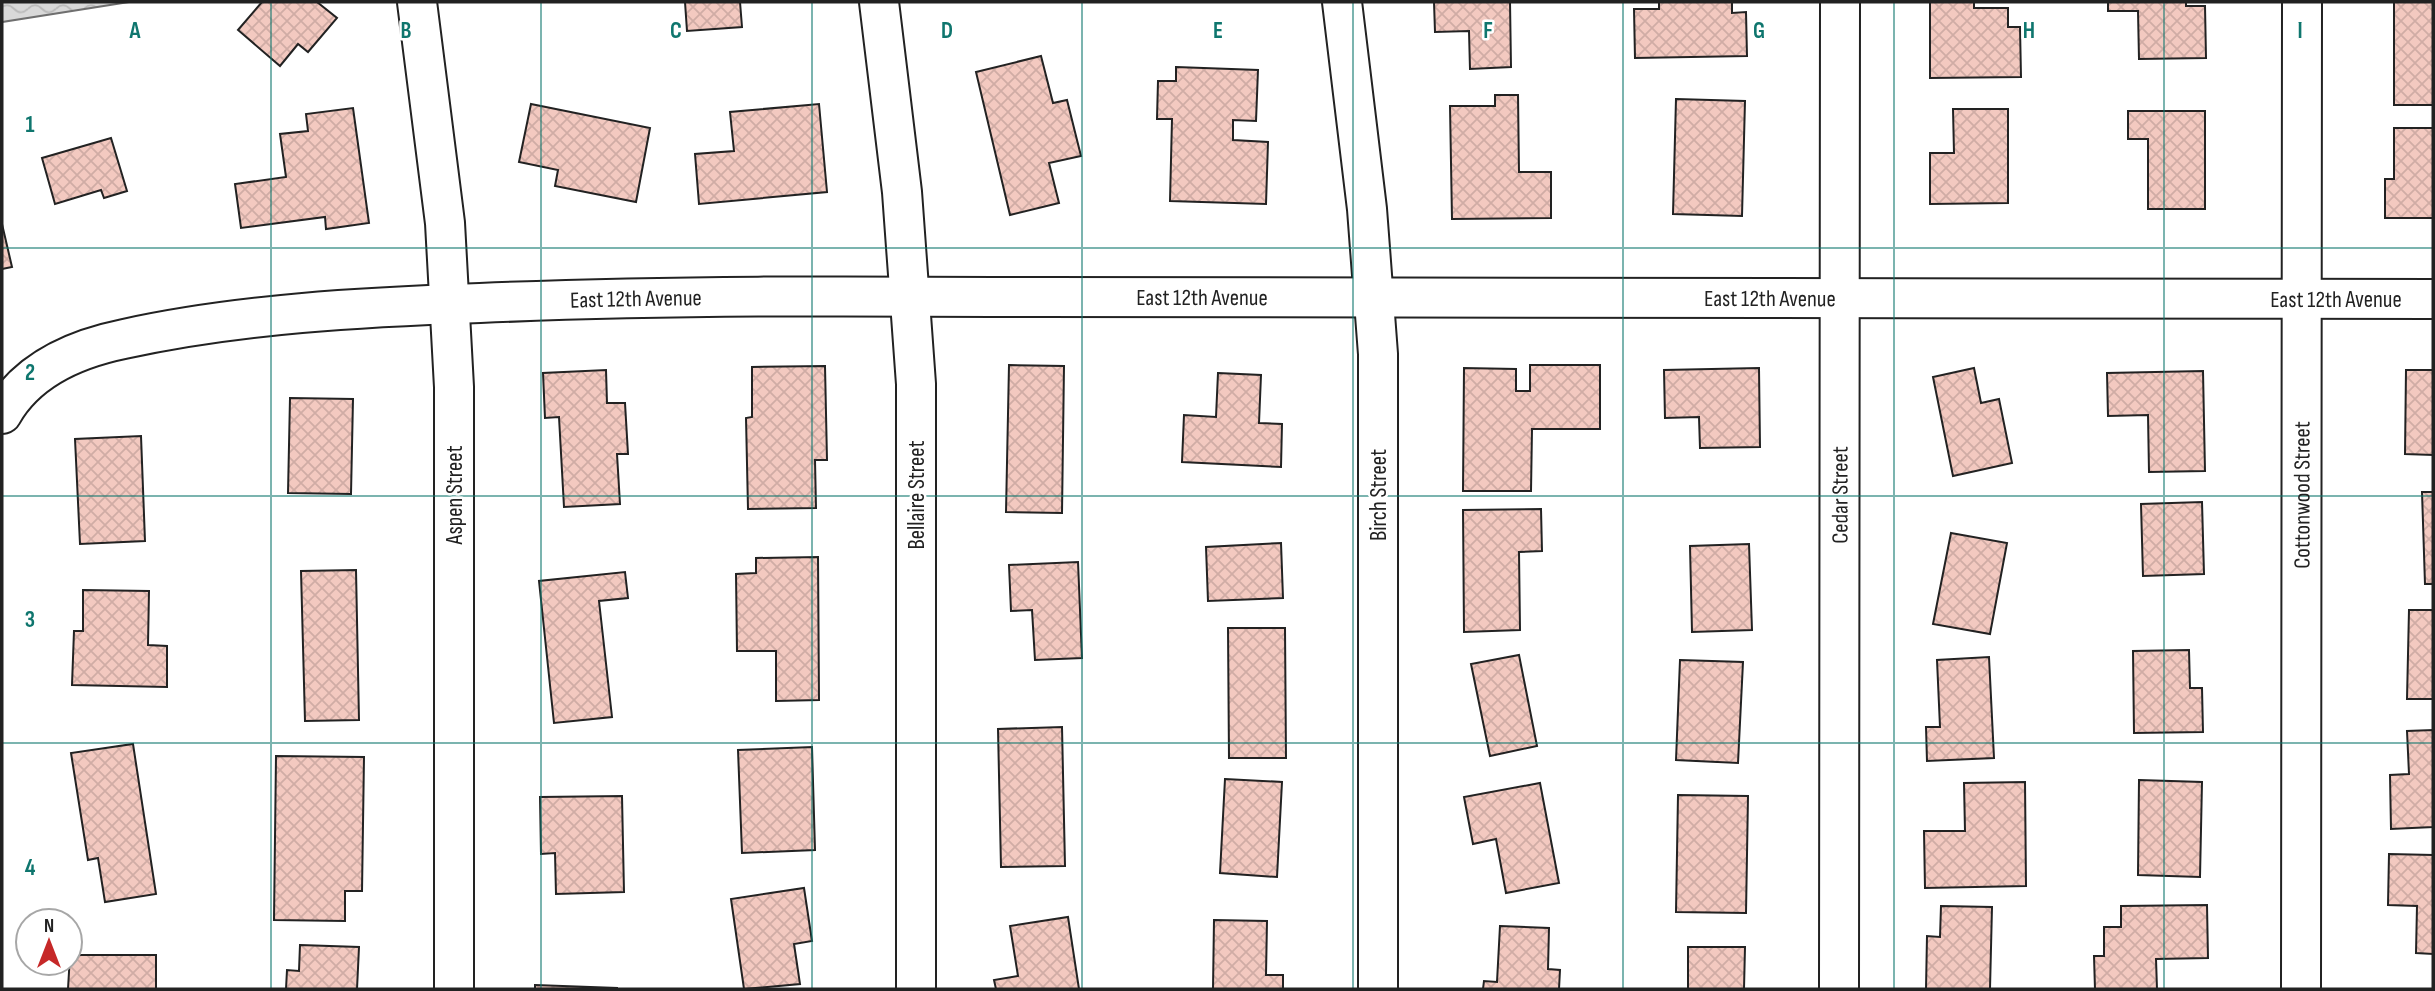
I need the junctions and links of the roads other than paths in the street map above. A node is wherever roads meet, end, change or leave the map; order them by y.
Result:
1 (417, 2) edge
2 (879, 2) edge
3 (1342, 2) edge
4 (1840, 2) edge
5 (2302, 2) edge
6 (909, 296) junction
7 (1374, 297) junction
8 (1840, 298) junction
9 (2302, 299) junction
10 (2433, 299) edge
11 (449, 304) junction
12 (2, 414) edge
13 (454, 989) edge
14 (916, 989) edge
15 (1378, 989) edge
16 (1839, 989) edge
17 (2301, 989) edge

1 - 11 street, Aspen Street
2 - 6 street, Bellaire Street
3 - 7 street, Birch Street
4 - 8 street, Cedar Street
5 - 9 street, Cottonwood Street
6 - 7 street, East 12th Avenue
6 - 11 street, East 12th Avenue
6 - 14 street, Bellaire Street
7 - 8 street, East 12th Avenue
7 - 15 street, Birch Street
8 - 9 street, East 12th Avenue
8 - 16 street, Cedar Street
9 - 10 street, East 12th Avenue
9 - 17 street, Cottonwood Street
11 - 12 street, East 12th Avenue
11 - 13 street, Aspen Street

